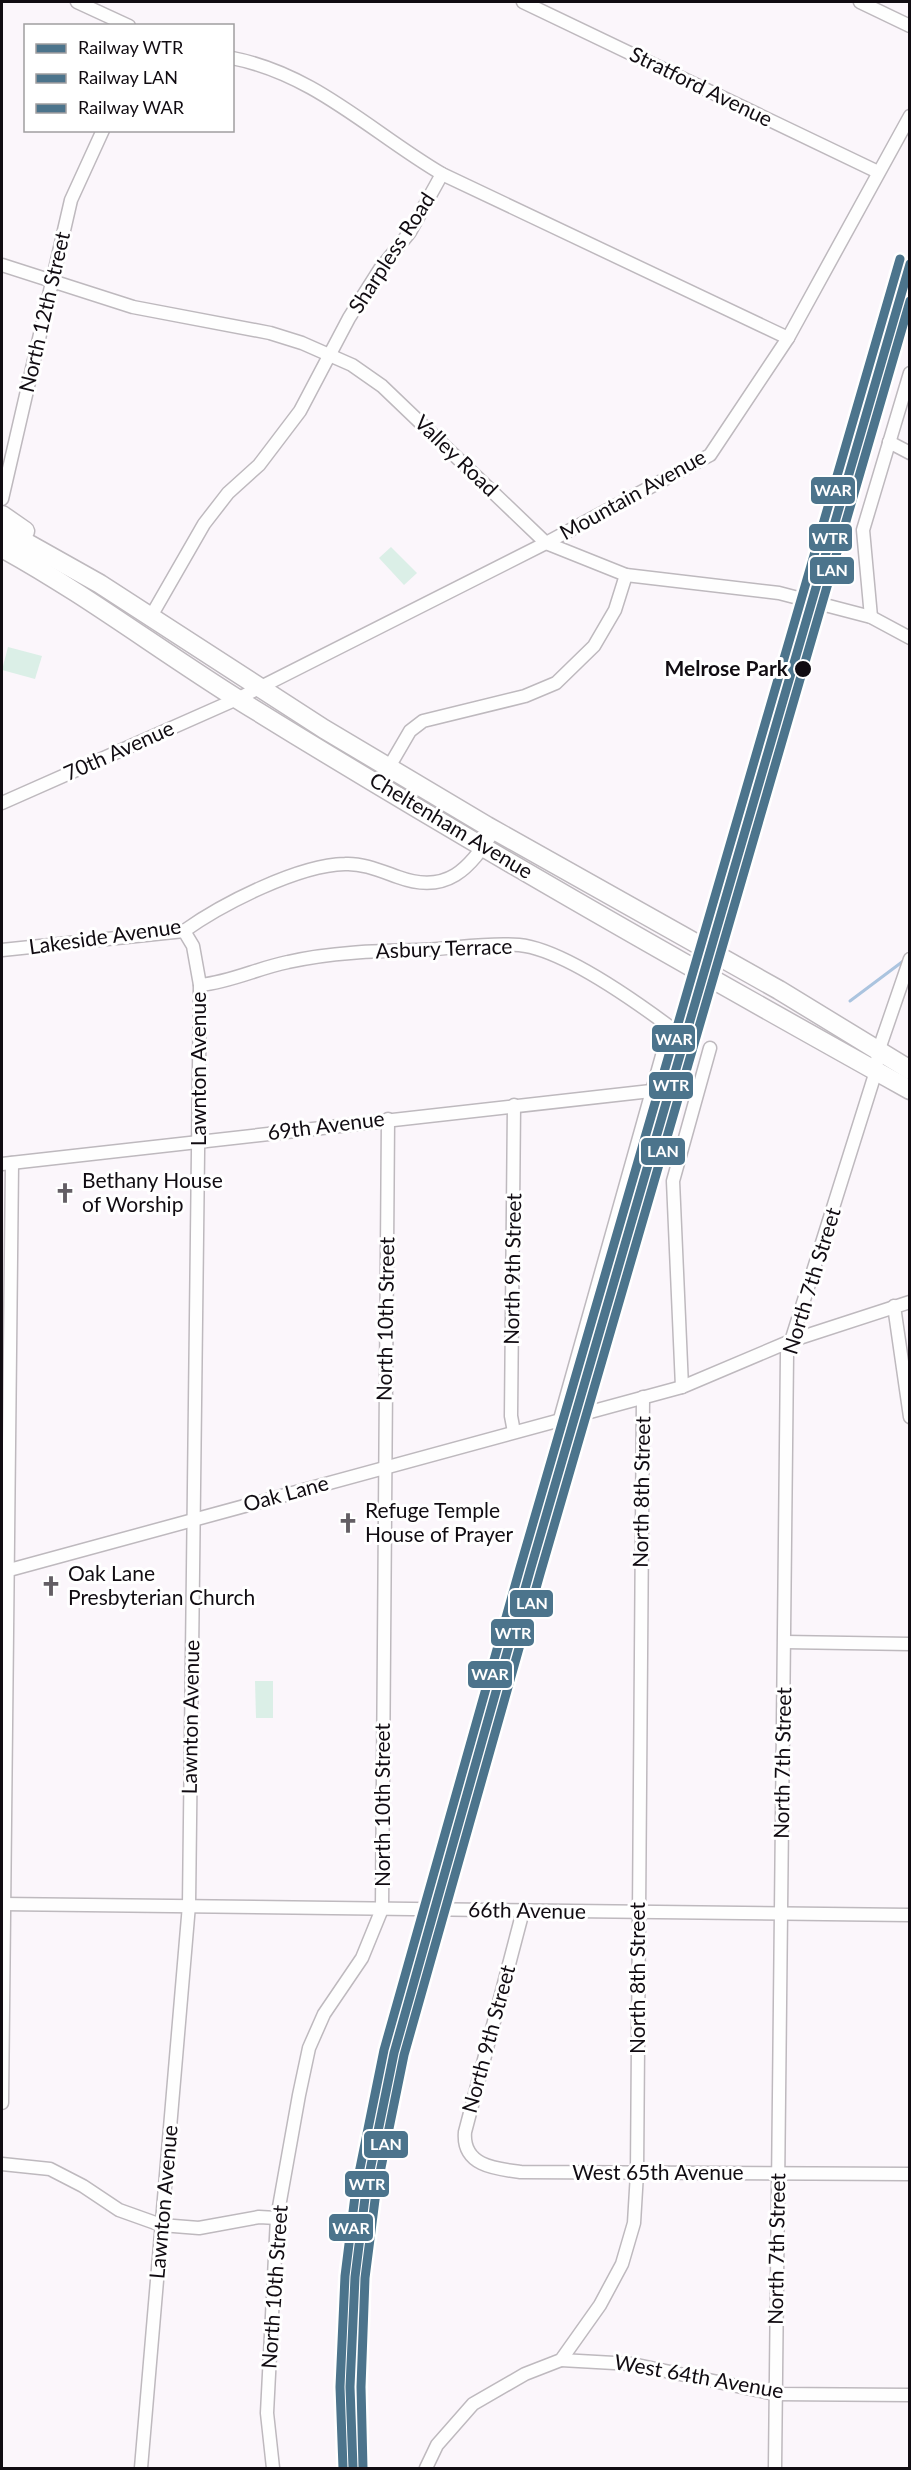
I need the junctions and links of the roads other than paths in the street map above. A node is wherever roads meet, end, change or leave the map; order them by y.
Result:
1 (77, 2) edge
2 (527, 2) edge
3 (860, 2) edge
4 (125, 24) edge
5 (909, 26) edge
6 (234, 59) edge
7 (909, 116) edge
8 (103, 132) edge
9 (878, 172) junction
10 (442, 174) junction
11 (2, 265) edge
12 (52, 282) junction
13 (788, 338) junction
14 (330, 355) junction
15 (909, 373) edge
16 (889, 442) junction
17 (909, 453) edge
18 (2, 499) edge
19 (2, 515) edge
20 (2, 530) edge
21 (546, 543) junction
22 (2, 548) edge
23 (2, 562) edge
24 (626, 574) junction
25 (100, 584) junction
26 (111, 617) junction
27 (871, 617) junction
28 (150, 618) junction
29 (909, 638) edge
30 (259, 688) junction
31 (237, 699) junction
32 (389, 767) junction
33 (2, 803) edge
34 (494, 830) junction
35 (484, 847) junction
36 (184, 931) junction
37 (2, 950) edge
38 (909, 960) edge
39 (200, 985) junction
40 (710, 1048) dead end
41 (878, 1052) junction
42 (909, 1070) edge
43 (876, 1071) junction
44 (651, 1090) junction
45 (909, 1090) edge
46 (514, 1106) junction
47 (388, 1119) junction
48 (198, 1142) junction
49 (7, 1163) edge
50 (909, 1302) edge
51 (894, 1306) junction
52 (793, 1340) junction
53 (682, 1387) junction
54 (644, 1397) junction
55 (909, 1417) edge
56 (565, 1418) junction
57 (514, 1432) junction
58 (385, 1467) junction
59 (194, 1519) junction
60 (4, 1571) edge
61 (785, 1642) junction
62 (909, 1644) edge
63 (2, 1904) edge
64 (189, 1905) junction
65 (382, 1909) junction
66 (523, 1911) junction
67 (638, 1912) junction
68 (781, 1914) junction
69 (909, 1915) edge
70 (2, 2103) edge
71 (2, 2164) edge
72 (479, 2164) joint
73 (637, 2173) junction
74 (779, 2174) junction
75 (909, 2174) edge
76 (277, 2218) junction
77 (161, 2225) junction
78 (561, 2360) junction
79 (775, 2394) junction
80 (909, 2395) edge
81 (141, 2469) edge
82 (273, 2469) edge
83 (426, 2469) edge
84 (775, 2469) edge

1 - 4 street
2 - 9 street, Stratford Avenue
3 - 5 street
6 - 10 street
7 - 9 street, Mountain Avenue
8 - 12 street, North 12th Street
9 - 13 street, Mountain Avenue
10 - 13 street, Sharpless Road
10 - 14 street, Sharpless Road
11 - 12 street, Valley Road
12 - 14 street, Valley Road
12 - 18 street, North 12th Street
13 - 21 street, Mountain Avenue
14 - 21 street, Valley Road
14 - 28 street, Sharpless Road
15 - 16 street
16 - 17 street
16 - 27 street
19 - 25 highway
20 - 25 highway, Cheltenham Avenue
21 - 24 street, Valley Road
21 - 30 street, Mountain Avenue
22 - 26 highway, Cheltenham Avenue
23 - 26 highway
24 - 27 street, Valley Road
24 - 32 street
25 - 28 highway, Cheltenham Avenue
26 - 31 highway, Cheltenham Avenue
27 - 29 street, Valley Road
28 - 30 highway, Cheltenham Avenue
30 - 31 street, Mountain Avenue
30 - 32 highway, Cheltenham Avenue
31 - 33 street, 70th Avenue
31 - 35 highway, Cheltenham Avenue
32 - 34 highway, Cheltenham Avenue
34 - 35 street, Lakeside Avenue
34 - 41 highway, Cheltenham Avenue
35 - 36 street, Lakeside Avenue
35 - 43 highway, Cheltenham Avenue
36 - 37 street, Lakeside Avenue
36 - 39 street, Lawnton Avenue
38 - 41 street, North 7th Street
39 - 44 street, Asbury Terrace
39 - 48 street, Lawnton Avenue
40 - 53 street
41 - 42 highway, Cheltenham Avenue
41 - 43 street, North 7th Street
43 - 45 highway, Cheltenham Avenue
43 - 52 street, North 7th Street
44 - 46 street, 69th Avenue
44 - 56 street
46 - 47 street, 69th Avenue
46 - 57 street, North 9th Street
47 - 48 street, 69th Avenue
47 - 58 street, North 10th Street
48 - 49 street, 69th Avenue
48 - 59 street, Lawnton Avenue
49 - 60 street
50 - 51 street
51 - 52 street
51 - 55 street
52 - 53 street
52 - 61 street, North 7th Street
53 - 54 street
54 - 56 street, Oak Lane
54 - 67 street, North 8th Street
56 - 57 street, Oak Lane
57 - 58 street, Oak Lane
58 - 59 street, Oak Lane
58 - 65 street, North 10th Street
59 - 60 street, Oak Lane
59 - 64 street, Lawnton Avenue
60 - 63 street
61 - 62 street
61 - 68 street, North 7th Street
63 - 64 street, 66th Avenue
63 - 70 street
64 - 65 street, 66th Avenue
64 - 77 street, Lawnton Avenue
65 - 66 street, 66th Avenue
65 - 76 street, North 10th Street
66 - 67 street, 66th Avenue
66 - 72 street, North 9th Street
67 - 68 street, 66th Avenue
67 - 73 street, North 8th Street
68 - 69 street, 66th Avenue
68 - 74 street, North 7th Street
71 - 77 street
72 - 73 street, West 65th Avenue
73 - 74 street, West 65th Avenue
73 - 78 street, North 8th Street
74 - 75 street, West 65th Avenue
74 - 79 street, North 7th Street
76 - 77 street
76 - 82 street, North 10th Street
77 - 81 street, Lawnton Avenue
78 - 79 street, West 64th Avenue
78 - 83 street
79 - 80 street, West 64th Avenue
79 - 84 street, North 7th Street

